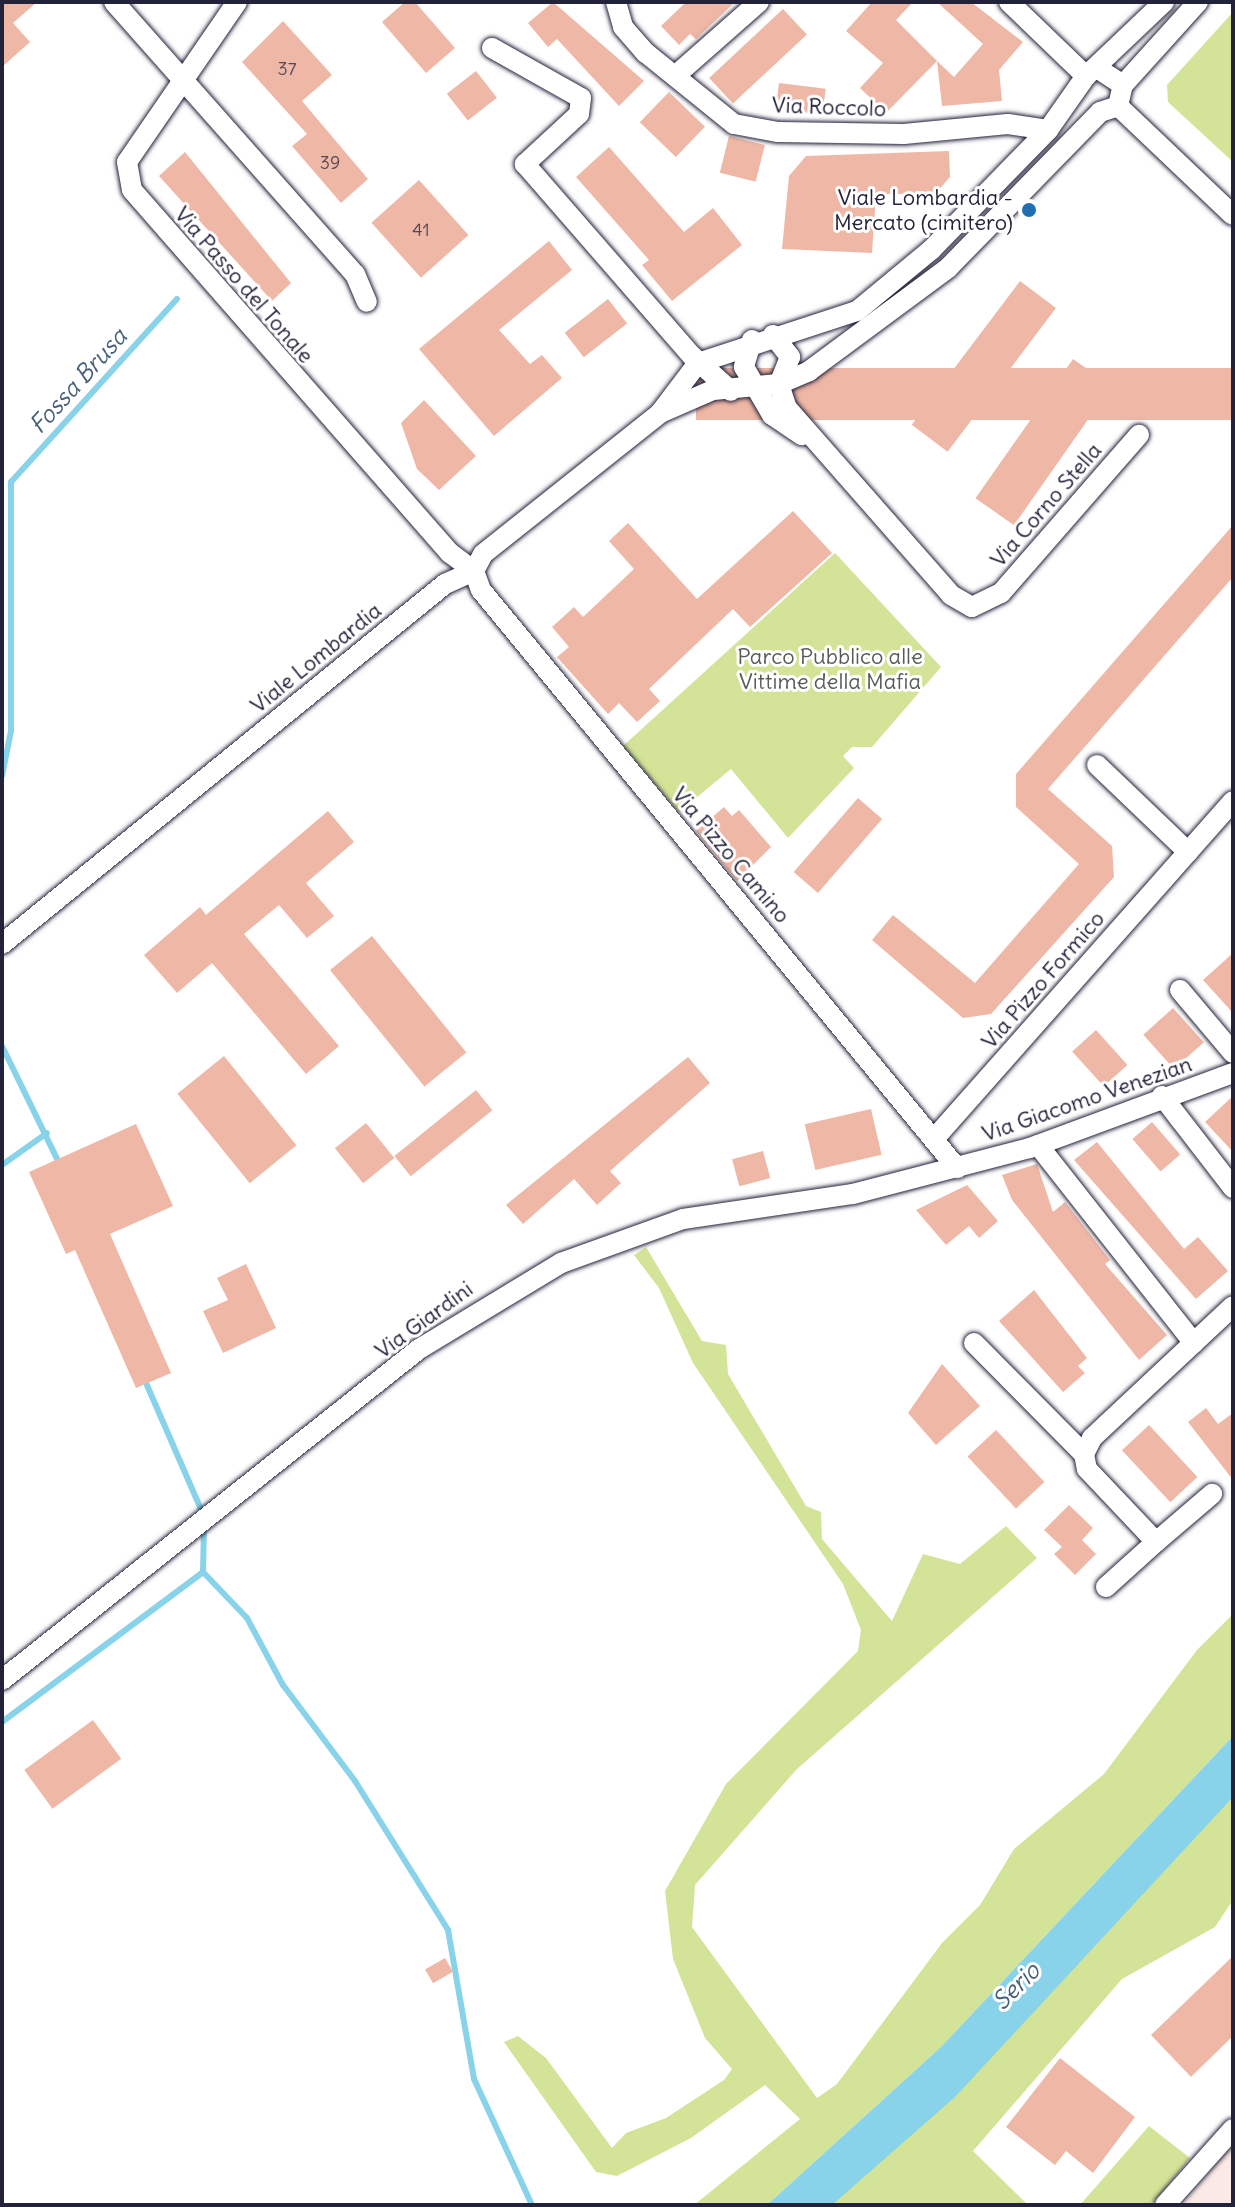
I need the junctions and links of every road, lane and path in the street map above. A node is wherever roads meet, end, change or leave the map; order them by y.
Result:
1 (114, 2) edge
2 (237, 2) edge
3 (616, 2) edge
4 (759, 2) edge
5 (1009, 2) edge
6 (1164, 2) edge
7 (1198, 2) edge
8 (492, 48) dead end
9 (675, 76) junction
10 (1088, 79) junction
11 (183, 80) junction
12 (1123, 85) junction
13 (1109, 109) junction
14 (1048, 130) junction
15 (1233, 215) edge
16 (367, 302) dead end
17 (773, 335) junction
18 (752, 340) junction
19 (698, 363) junction
20 (769, 386) junction
21 (732, 391) junction
22 (660, 413) junction
23 (1139, 435) dead end
24 (474, 571) junction
25 (1097, 765) dead end
26 (1233, 801) edge
27 (1188, 852) junction
28 (2, 944) edge
29 (1180, 990) dead end
30 (1233, 1053) edge
31 (1233, 1073) edge
32 (1162, 1096) junction
33 (934, 1139) junction
34 (1038, 1145) junction
35 (957, 1168) junction
36 (1233, 1188) edge
37 (1233, 1306) edge
38 (974, 1343) dead end
39 (1194, 1343) junction
40 (1084, 1454) junction
41 (1212, 1494) dead end
42 (1156, 1542) junction
43 (1106, 1587) dead end
44 (2, 1680) edge
45 (1233, 2129) edge
46 (1165, 2205) edge

1 - 11 street
2 - 11 street, Via Passo del Tonale
3 - 9 street, Via Roccolo
4 - 9 street
5 - 10 street
6 - 10 street, Viale Lombardia
7 - 12 street
8 - 19 street
9 - 14 street, Via Roccolo
10 - 12 street
10 - 13 street
10 - 14 street, Viale Lombardia
11 - 16 street
11 - 24 street, Via Passo del Tonale
12 - 13 street
13 - 15 street
13 - 20 street, Viale Lombardia
14 - 17 street, Viale Lombardia
17 - 18 street, Viale Lombardia
17 - 20 street
18 - 19 street, Viale Lombardia
18 - 20 street, Via Corno Stella
19 - 21 street
19 - 22 street, Viale Lombardia
20 - 21 street, Viale Lombardia
20 - 23 street, Via Corno Stella
21 - 22 street, Viale Lombardia
22 - 24 street, Viale Lombardia
24 - 28 street, Viale Lombardia
24 - 33 street, Via Pizzo Camino
25 - 27 street
26 - 27 street, Via Pizzo Formico
27 - 33 street, Via Pizzo Formico
29 - 30 street
31 - 32 street, Via Giacomo Venezian
32 - 34 street, Via Giacomo Venezian
32 - 36 street
33 - 35 street, Via Pizzo Camino
34 - 35 street, Via Giacomo Venezian
34 - 39 street
35 - 44 street, Via Giardini
37 - 39 street
38 - 40 street
39 - 40 street
40 - 42 street
41 - 42 street
42 - 43 street
45 - 46 street

